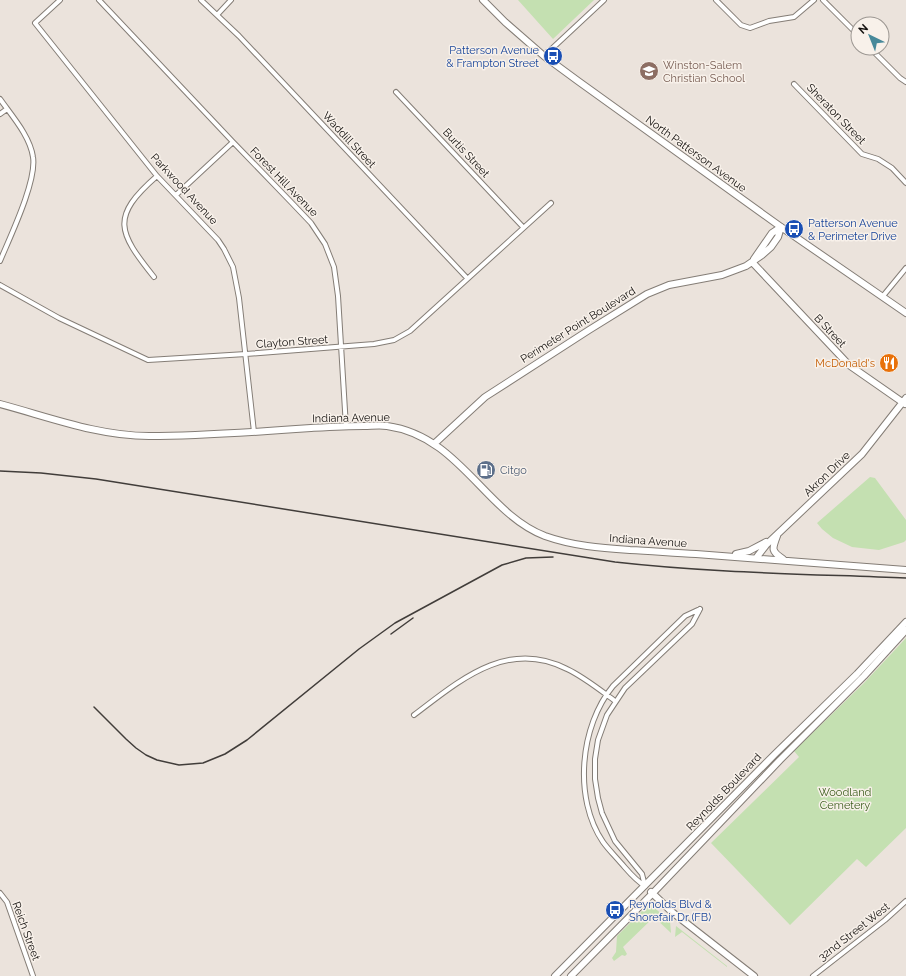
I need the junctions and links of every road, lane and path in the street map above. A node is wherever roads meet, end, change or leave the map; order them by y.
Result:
1 (60, 0) edge
2 (100, 0) edge
3 (201, 0) edge
4 (231, 0) edge
5 (483, 0) edge
6 (604, 0) edge
7 (716, 0) edge
8 (814, 0) edge
9 (823, 0) edge
10 (217, 15) junction
11 (850, 27) edge
12 (544, 56) junction
13 (878, 56) edge
14 (906, 82) edge
15 (794, 84) dead end
16 (396, 92) dead end
17 (0, 99) edge
18 (7, 109) junction
19 (0, 114) edge
20 (233, 142) junction
21 (157, 176) junction
22 (906, 183) edge
23 (176, 195) junction
24 (550, 203) dead end
25 (523, 227) junction
26 (781, 227) junction
27 (0, 261) edge
28 (752, 262) junction
29 (906, 268) edge
30 (154, 277) dead end
31 (467, 278) junction
32 (0, 285) edge
33 (883, 296) junction
34 (906, 314) edge
35 (340, 347) junction
36 (246, 354) junction
37 (905, 402) edge
38 (0, 404) edge
39 (346, 426) junction
40 (254, 432) junction
41 (434, 444) junction
42 (775, 536) junction
43 (723, 556) junction
44 (756, 558) junction
45 (784, 560) junction
46 (906, 570) edge
47 (906, 622) edge
48 (906, 630) edge
49 (606, 695) junction
50 (616, 701) junction
51 (414, 715) dead end
52 (646, 886) junction
53 (0, 893) edge
54 (652, 894) junction
55 (906, 901) edge
56 (33, 976) edge
57 (555, 976) edge
58 (571, 976) edge
59 (754, 976) edge
60 (813, 976) edge

1 - 21 street, Parkwood Avenue
2 - 20 street, Forest Hill Avenue
3 - 10 street, Waddill Street
4 - 10 street
5 - 12 main road, North Patterson Avenue
6 - 12 street
7 - 8 street
9 - 11 street
10 - 31 street, Waddill Street
12 - 26 main road, North Patterson Avenue
13 - 14 street
15 - 22 street, Sheraton Street
16 - 25 street, Burtis Street
17 - 18 street
18 - 19 street
18 - 27 street
20 - 23 street
20 - 35 street, Forest Hill Avenue
21 - 23 street, Parkwood Avenue
21 - 30 street
23 - 36 street, Parkwood Avenue
24 - 25 street, Clayton Street
25 - 31 street, Clayton Street
26 - 28 main road, Perimeter Point Boulevard
26 - 33 main road, North Patterson Avenue
28 - 37 main road, B Street
28 - 41 main road, Perimeter Point Boulevard
29 - 33 street
31 - 35 street, Clayton Street
32 - 36 street, Clayton Street
33 - 34 main road, North Patterson Avenue
35 - 36 street, Clayton Street
35 - 39 street, Forest Hill Avenue
36 - 40 street, Parkwood Avenue
37 - 42 main road, Akron Drive
38 - 40 main road, Indiana Avenue
39 - 40 main road, Indiana Avenue
39 - 41 main road, Indiana Avenue
41 - 43 main road, Indiana Avenue
42 - 43 main road
42 - 44 main road, Akron Drive
42 - 45 main road
43 - 44 main road, Indiana Avenue
44 - 45 main road, Indiana Avenue
45 - 46 main road, Indiana Avenue
47 - 52 main road, Reynolds Boulevard
48 - 54 main road, Reynolds Boulevard
49 - 50 street
49 - 50 street
49 - 51 street
49 - 52 street
50 - 52 street
52 - 54 main road
52 - 57 main road, Reynolds Boulevard
53 - 56 street, Reich Street
54 - 58 main road, Reynolds Boulevard
54 - 59 main road
55 - 60 street, 32nd Street West

